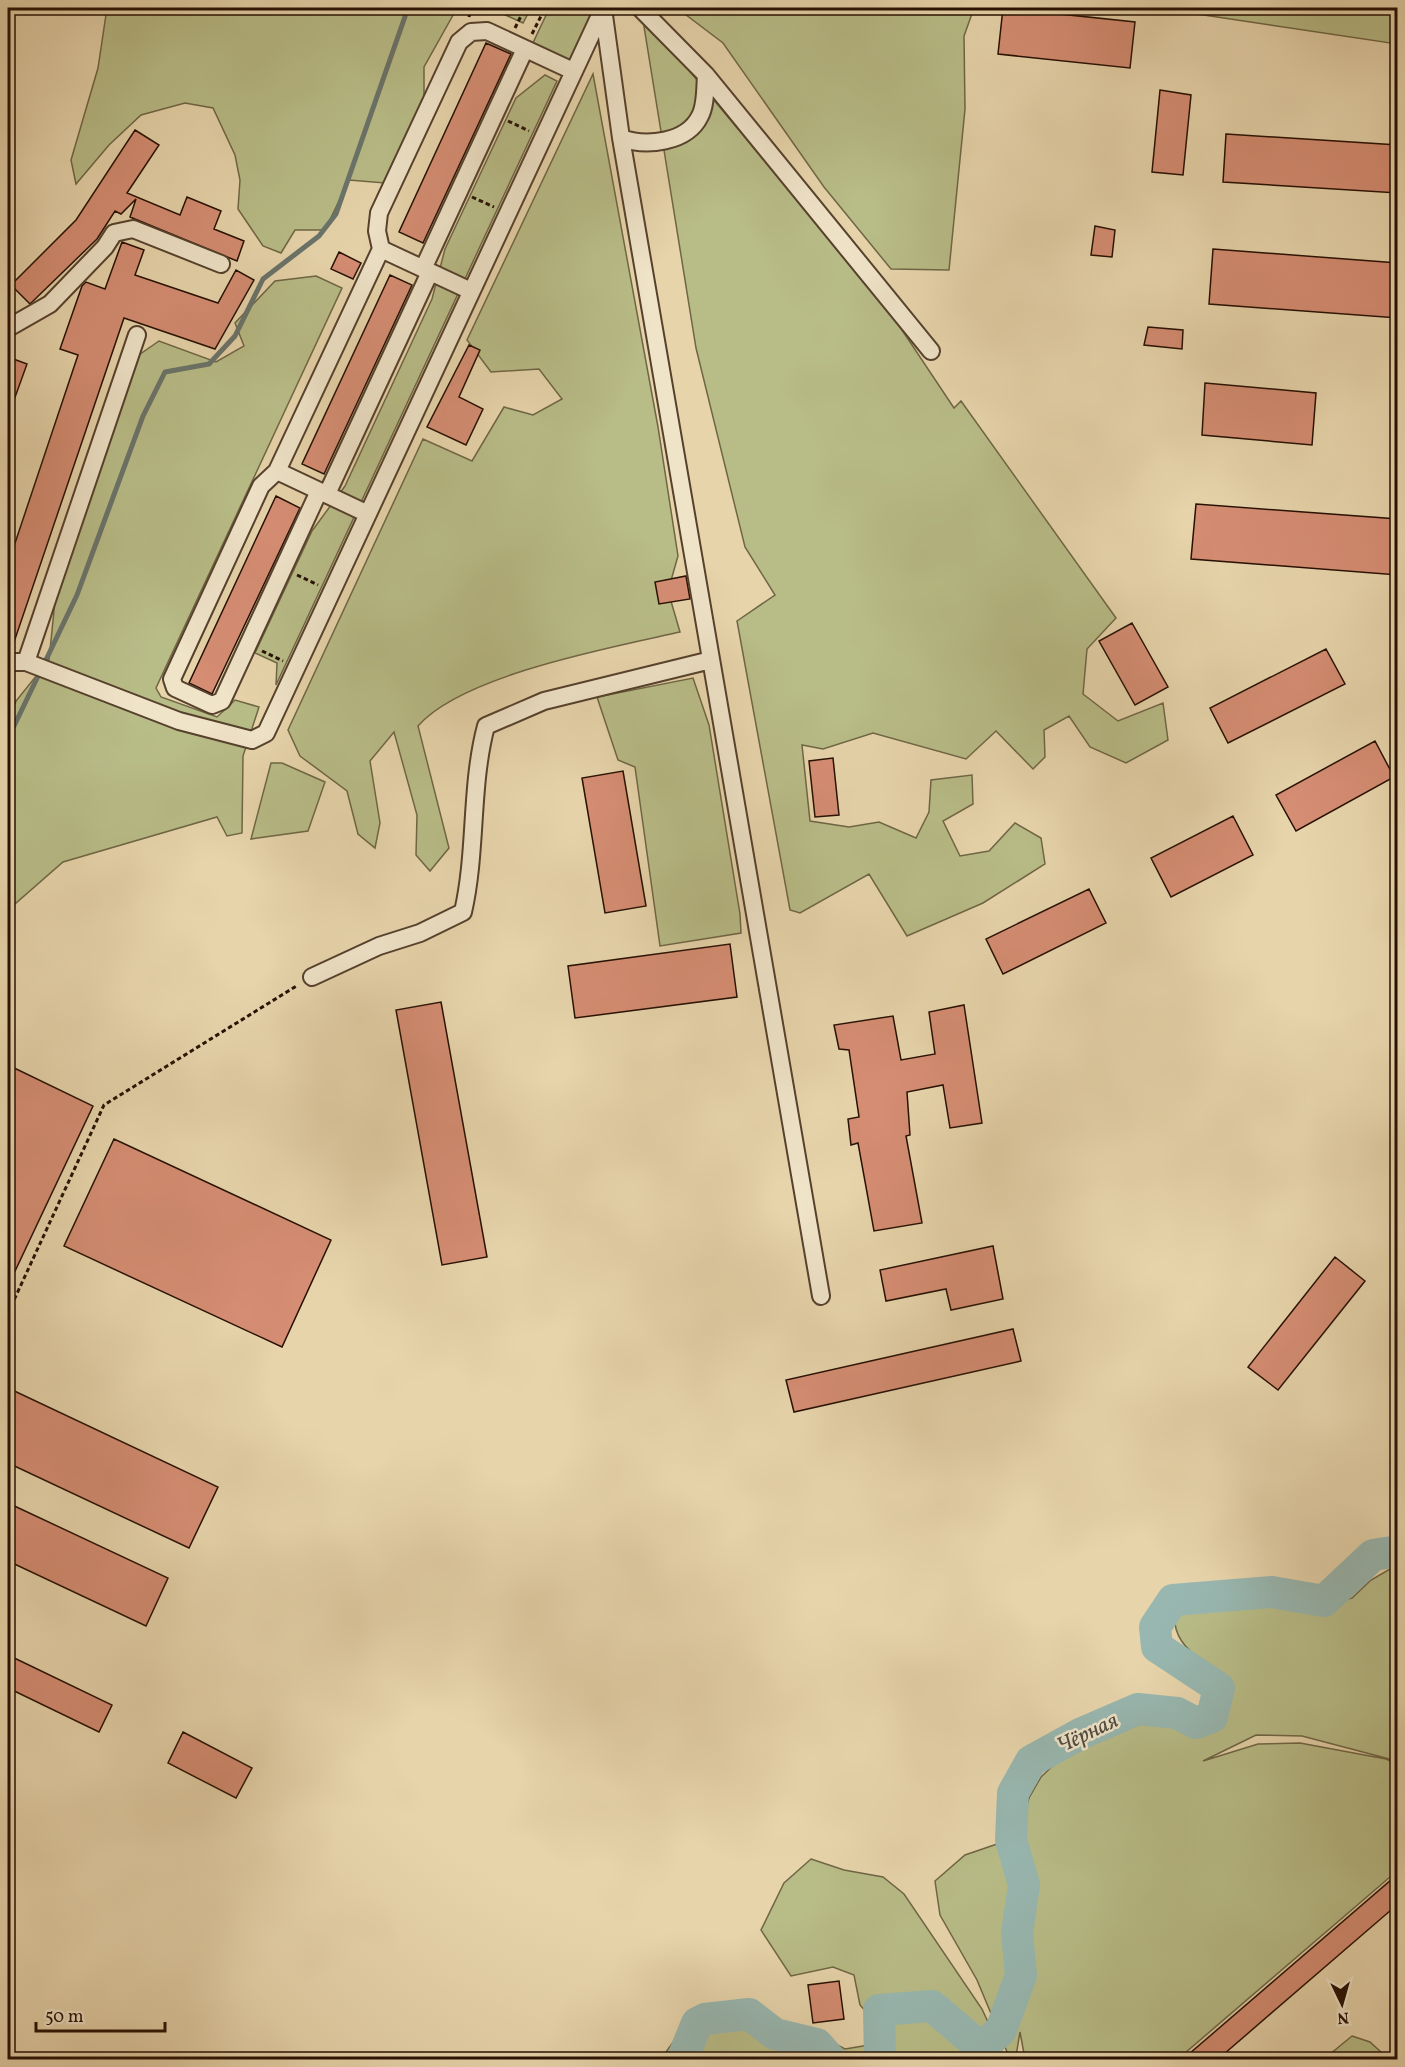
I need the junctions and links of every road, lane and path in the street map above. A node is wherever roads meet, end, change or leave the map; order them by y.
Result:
1 (525, 8) edge
2 (544, 8) edge
3 (603, 8) edge
4 (640, 8) edge
5 (519, 21) dead end
6 (525, 49) junction
7 (573, 71) junction
8 (706, 75) junction
9 (495, 116) junction
10 (543, 138) junction
11 (621, 138) junction
12 (459, 191) junction
13 (507, 214) junction
14 (381, 249) junction
15 (220, 264) dead end
16 (427, 271) junction
17 (471, 291) junction
18 (8, 328) edge
19 (137, 335) dead end
20 (931, 351) dead end
21 (277, 471) junction
22 (323, 493) junction
23 (368, 514) junction
24 (283, 568) junction
25 (332, 591) junction
26 (248, 645) junction
27 (711, 660) junction
28 (8, 662) edge
29 (26, 662) junction
30 (297, 667) junction
31 (173, 685) junction
32 (159, 713) junction
33 (312, 977) joint
34 (821, 1296) dead end
35 (8, 1313) edge

1 - 5 path
2 - 6 path
3 - 7 street
3 - 11 street
4 - 8 street
6 - 7 street
6 - 9 street
6 - 14 street
7 - 10 street
8 - 11 street
8 - 20 street
9 - 10 path
9 - 12 street
10 - 13 street
11 - 27 street
12 - 13 path
12 - 16 street
13 - 17 street
14 - 16 street
14 - 21 street
15 - 18 street
16 - 17 street
16 - 22 street
17 - 23 street
19 - 29 street
21 - 22 street
21 - 31 street
22 - 23 street
22 - 24 street
23 - 25 street
24 - 25 path
24 - 26 street
25 - 30 street
26 - 30 path
26 - 31 street
27 - 33 street
27 - 34 street
28 - 29 street
29 - 32 street
30 - 32 street
31 - 32 street
33 - 35 path

